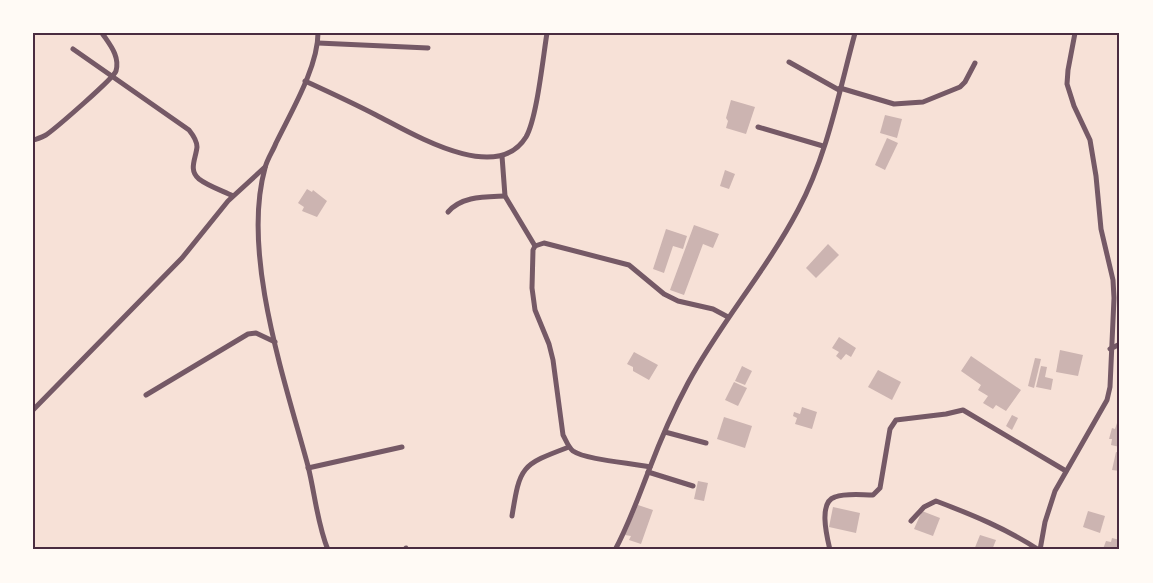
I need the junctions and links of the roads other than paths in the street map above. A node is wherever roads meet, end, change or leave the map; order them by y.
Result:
1 (102, 33) edge
2 (318, 33) edge
3 (547, 33) edge
4 (855, 33) edge
5 (1075, 33) edge
6 (318, 43) junction
7 (428, 48) dead end
8 (73, 49) dead end
9 (789, 62) dead end
10 (975, 63) dead end
11 (113, 77) junction
12 (305, 81) junction
13 (840, 89) junction
14 (758, 127) dead end
15 (33, 140) edge
16 (823, 146) junction
17 (502, 156) junction
18 (265, 167) junction
19 (233, 196) junction
20 (505, 196) junction
21 (448, 212) dead end
22 (535, 246) junction
23 (728, 317) junction
24 (275, 342) junction
25 (1120, 344) edge
26 (1110, 349) junction
27 (146, 395) dead end
28 (33, 410) edge
29 (665, 432) junction
30 (706, 443) dead end
31 (402, 447) dead end
32 (569, 447) junction
33 (308, 468) junction
34 (649, 469) junction
35 (1066, 471) junction
36 (693, 486) dead end
37 (512, 516) dead end
38 (911, 521) dead end
39 (328, 550) edge
40 (615, 550) edge
41 (830, 550) edge
42 (1039, 550) edge

1 - 11 street
2 - 6 street
3 - 17 street
4 - 13 street
5 - 26 street
6 - 7 street
6 - 12 street
8 - 11 street
9 - 13 street
10 - 13 street
11 - 15 street
11 - 19 street
12 - 17 street
12 - 18 street
13 - 16 street
14 - 16 street
16 - 23 street
17 - 20 street
18 - 19 street
18 - 24 street
19 - 28 street
20 - 21 street
20 - 22 street
22 - 23 street
22 - 32 street
23 - 29 street
24 - 27 street
24 - 33 street
25 - 26 street
26 - 35 street
29 - 30 street
29 - 34 street
31 - 33 street
32 - 34 street
32 - 37 street
33 - 39 street
34 - 36 street
34 - 40 street
35 - 41 street
35 - 42 street
38 - 42 street

